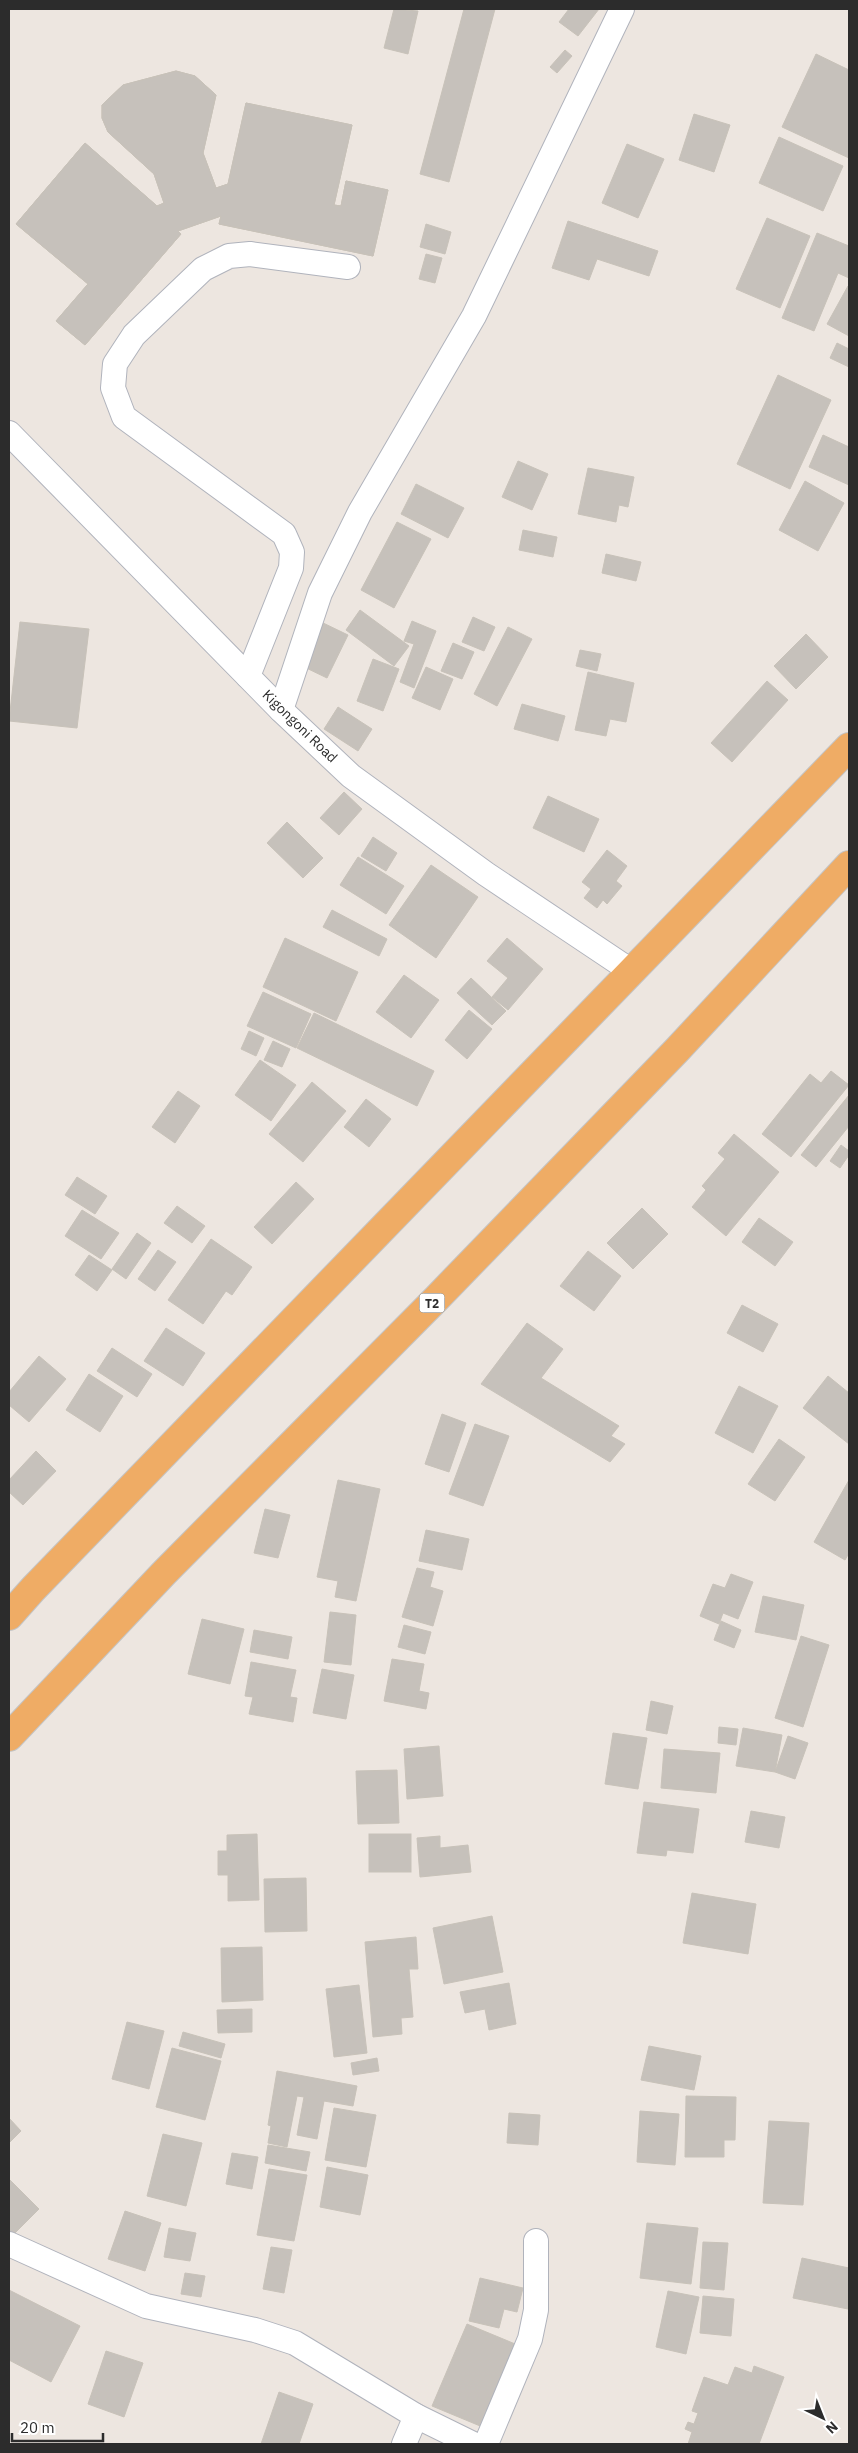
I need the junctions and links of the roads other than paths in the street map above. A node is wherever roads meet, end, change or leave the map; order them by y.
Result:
1 (622, 9) edge
2 (348, 267) dead end
3 (14, 446) edge
4 (248, 676) junction
5 (281, 710) junction
6 (849, 748) edge
7 (849, 867) edge
8 (632, 971) junction
9 (9, 1616) edge
10 (9, 1737) edge
11 (536, 2241) dead end
12 (9, 2244) edge
13 (416, 2416) junction
14 (404, 2444) edge
15 (473, 2444) edge
16 (486, 2444) edge

1 - 5 street
2 - 4 street
3 - 4 street, Kigongoni Road
4 - 5 street, Kigongoni Road
5 - 8 street, Kigongoni Road
6 - 8 highway
7 - 10 highway, T2
8 - 9 highway
11 - 16 street
12 - 13 street
13 - 14 street
13 - 15 street

